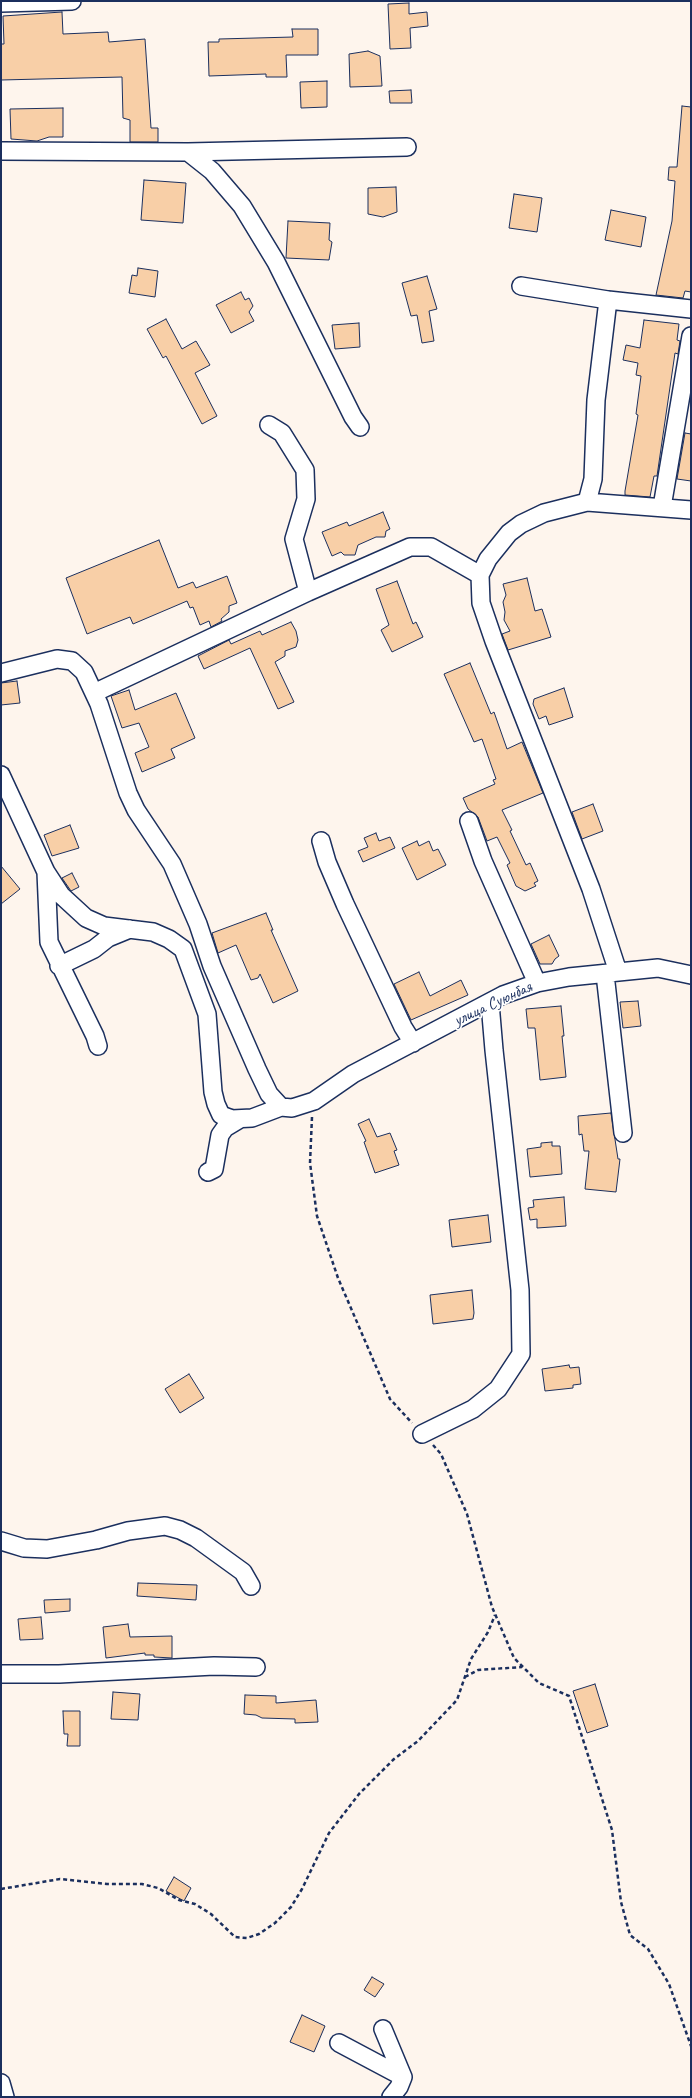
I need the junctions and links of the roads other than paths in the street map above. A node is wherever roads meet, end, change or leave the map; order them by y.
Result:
1 (72, 1) edge
2 (1, 3) edge
3 (407, 147) dead end
4 (1, 151) edge
5 (188, 152) junction
6 (521, 286) dead end
7 (608, 300) junction
8 (691, 309) edge
9 (691, 336) edge
10 (269, 425) dead end
11 (360, 427) dead end
12 (586, 502) junction
13 (662, 507) junction
14 (691, 510) edge
15 (480, 575) junction
16 (308, 592) junction
17 (1, 673) edge
18 (94, 693) junction
19 (1, 775) edge
20 (469, 821) dead end
21 (321, 841) dead end
22 (46, 872) junction
23 (131, 929) junction
24 (59, 966) junction
25 (612, 973) junction
26 (691, 975) edge
27 (537, 983) junction
28 (490, 1003) junction
29 (413, 1043) junction
30 (98, 1046) dead end
31 (281, 1107) junction
32 (240, 1119) junction
33 (623, 1133) dead end
34 (208, 1172) dead end
35 (422, 1434) road end
36 (1, 1541) edge
37 (251, 1586) dead end
38 (256, 1667) dead end
39 (1, 1674) edge
40 (383, 2029) dead end
41 (339, 2043) dead end
42 (403, 2076) junction
43 (1, 2083) edge
44 (5, 2097) edge
45 (391, 2097) edge

1 - 2 street
3 - 5 street
4 - 5 street
5 - 11 street
6 - 7 street
7 - 8 street
7 - 12 street
9 - 13 street
10 - 16 street
12 - 13 street
12 - 15 street
13 - 14 street
15 - 16 street
15 - 25 street
16 - 18 street
17 - 18 street
18 - 31 street
19 - 22 street
20 - 27 street
21 - 29 street
22 - 23 street
22 - 24 street
23 - 24 street
23 - 32 street
24 - 30 street
25 - 26 street, улица Суюнбая
25 - 27 street, улица Суюнбая
25 - 33 street
27 - 28 street, улица Суюнбая
28 - 29 street, улица Суюнбая
28 - 35 street
29 - 31 street, улица Суюнбая
31 - 32 street, улица Суюнбая
32 - 34 street
36 - 37 street
38 - 39 street
40 - 42 street
41 - 42 street
42 - 45 street
43 - 44 street

